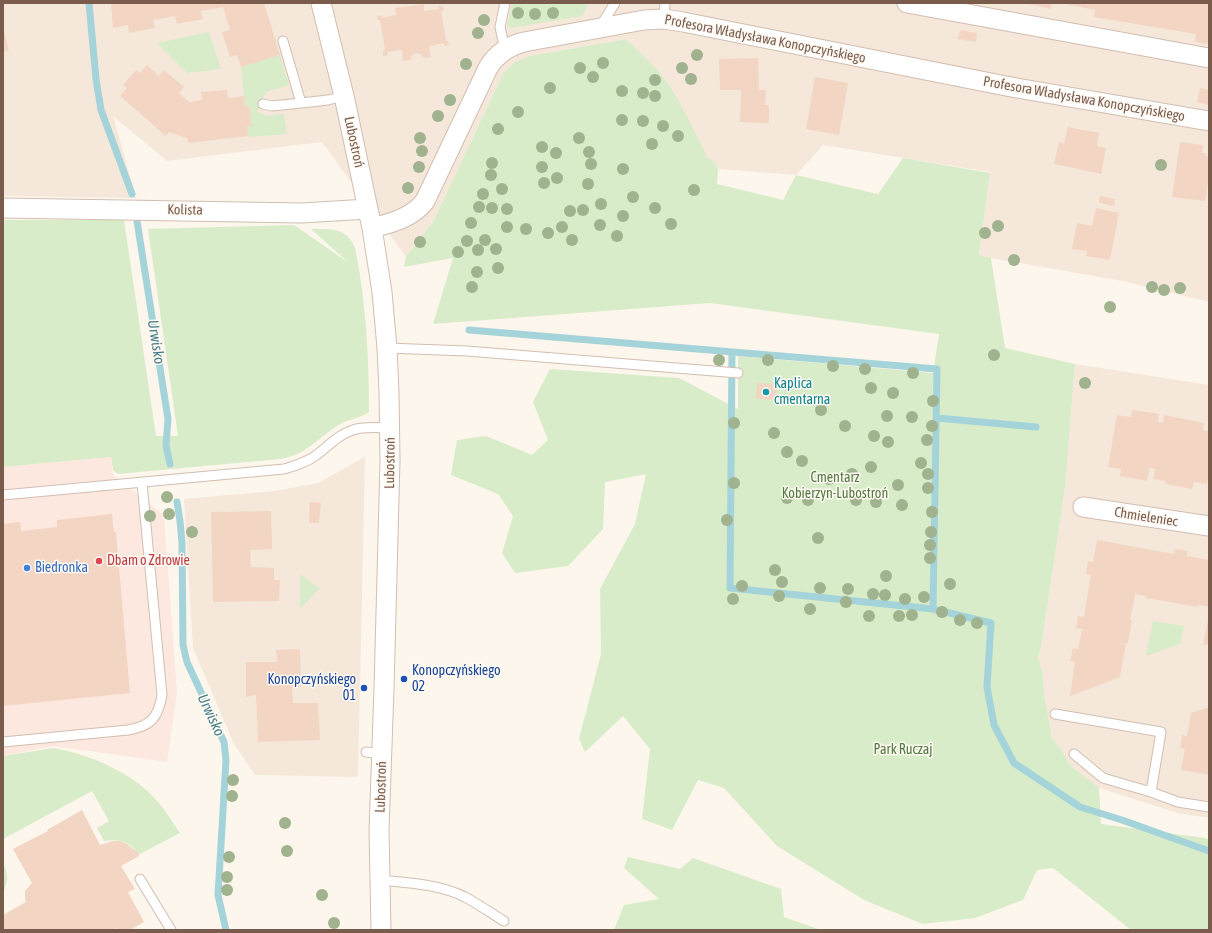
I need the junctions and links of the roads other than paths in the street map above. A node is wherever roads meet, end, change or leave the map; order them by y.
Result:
1 (321, 3) edge
2 (505, 3) edge
3 (615, 3) edge
4 (908, 3) edge
5 (665, 11) edge
6 (599, 28) junction
7 (283, 41) dead end
8 (505, 50) junction
9 (1209, 58) edge
10 (344, 96) junction
11 (301, 103) junction
12 (262, 104) dead end
13 (1209, 121) edge
14 (3, 208) edge
15 (368, 209) junction
16 (372, 228) junction
17 (388, 348) junction
18 (738, 374) dead end
19 (390, 428) junction
20 (142, 483) junction
21 (3, 495) edge
22 (1083, 507) dead end
23 (1209, 526) edge
24 (1055, 714) dead end
25 (3, 742) edge
26 (1074, 754) dead end
27 (1151, 792) junction
28 (1209, 807) edge
29 (140, 879) dead end
30 (380, 880) junction
31 (504, 922) dead end
32 (171, 930) edge
33 (381, 930) edge

1 - 10 street, Lubostroń
2 - 8 lane
3 - 6 lane
4 - 9 street
5 - 6 street, Profesora Władysława Konopczyńskiego
5 - 13 street, Profesora Władysława Konopczyńskiego
6 - 8 street, Profesora Władysława Konopczyńskiego
7 - 11 lane
8 - 16 street, Profesora Władysława Konopczyńskiego
10 - 11 lane
10 - 15 street, Lubostroń
11 - 12 lane
14 - 15 street, Kolista
15 - 16 street, Lubostroń
16 - 17 street, Lubostroń
17 - 18 lane
17 - 19 street, Lubostroń
19 - 20 lane
19 - 30 street, Lubostroń
20 - 21 lane
20 - 25 lane
22 - 23 street, Chmieleniec
24 - 27 lane
26 - 27 lane
27 - 28 lane
29 - 32 lane
30 - 31 lane
30 - 33 street, Lubostroń

